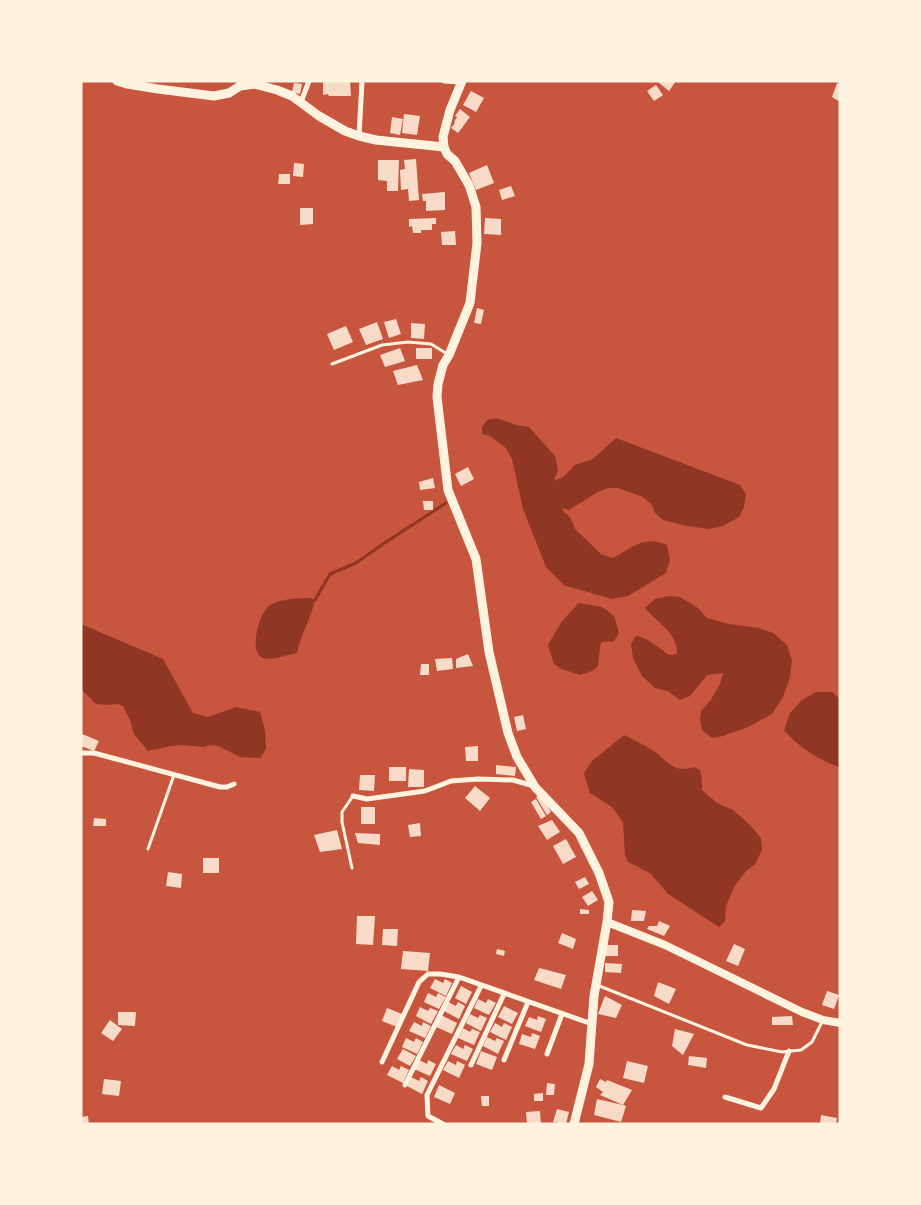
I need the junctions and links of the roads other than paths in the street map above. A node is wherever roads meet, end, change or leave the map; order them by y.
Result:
1 (117, 81) edge
2 (309, 81) edge
3 (362, 81) edge
4 (444, 81) edge
5 (462, 82) edge
6 (301, 102) junction
7 (359, 136) junction
8 (444, 147) junction
9 (449, 355) junction
10 (332, 364) dead end
11 (81, 753) edge
12 (174, 774) junction
13 (234, 784) dead end
14 (535, 787) junction
15 (353, 796) joint
16 (148, 849) dead end
17 (352, 868) dead end
18 (607, 922) junction
19 (459, 977) junction
20 (596, 984) junction
21 (482, 986) junction
22 (504, 994) junction
23 (528, 1002) junction
24 (562, 1014) junction
25 (823, 1020) junction
26 (840, 1022) edge
27 (592, 1024) junction
28 (789, 1051) junction
29 (547, 1054) dead end
30 (504, 1060) dead end
31 (382, 1062) dead end
32 (471, 1065) dead end
33 (404, 1085) dead end
34 (725, 1098) dead end
35 (443, 1124) edge
36 (574, 1124) edge

1 - 6 main road
2 - 6 street
3 - 7 street
4 - 5 street
5 - 8 main road
6 - 7 main road
7 - 8 main road
8 - 9 main road
9 - 10 lane
9 - 14 main road
11 - 12 street
12 - 13 street
12 - 16 lane
14 - 15 street
14 - 18 main road
15 - 17 lane
18 - 20 main road
18 - 25 street
19 - 21 street
19 - 31 street
19 - 33 street
20 - 27 main road
20 - 28 lane
21 - 22 street
21 - 35 street
22 - 23 street
22 - 32 street
23 - 24 street
23 - 30 street
24 - 27 street
24 - 29 street
25 - 26 street
25 - 28 lane
27 - 36 main road
28 - 34 street

